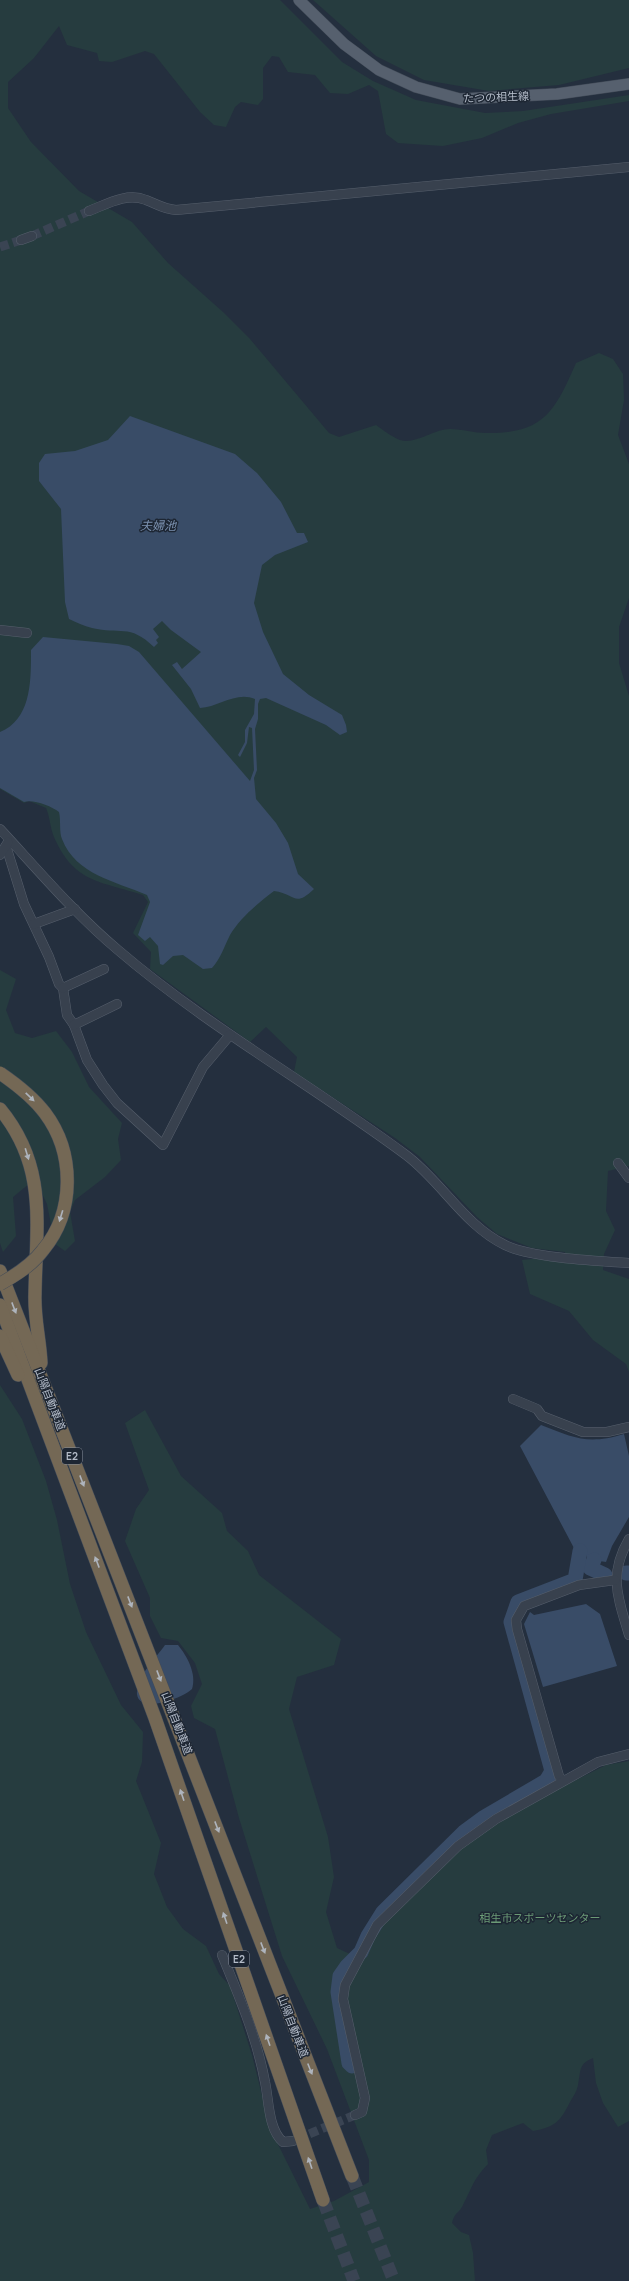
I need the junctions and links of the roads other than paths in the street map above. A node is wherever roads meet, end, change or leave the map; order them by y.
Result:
1 (299, 0) edge
2 (629, 84) edge
3 (629, 167) edge
4 (89, 211) tunnel mouth
5 (32, 236) tunnel mouth
6 (21, 240) tunnel mouth
7 (0, 630) edge
8 (26, 633) dead end
9 (0, 829) edge
10 (8, 843) junction
11 (0, 855) edge
12 (75, 909) junction
13 (34, 924) junction
14 (104, 969) dead end
15 (63, 988) junction
16 (117, 1004) dead end
17 (74, 1025) junction
18 (230, 1035) junction
19 (0, 1073) edge
20 (0, 1109) edge
21 (618, 1163) dead end
22 (629, 1178) edge
23 (629, 1263) edge
24 (0, 1272) edge
25 (0, 1284) edge
26 (0, 1304) edge
27 (0, 1336) edge
28 (41, 1377) junction
29 (514, 1399) dead end
30 (629, 1427) edge
31 (63, 1471) junction
32 (629, 1539) edge
33 (615, 1580) junction
34 (629, 1635) edge
35 (629, 1754) edge
36 (562, 1781) junction
37 (222, 1955) dead end
38 (355, 2115) tunnel mouth
39 (293, 2141) dead end
40 (352, 2176) tunnel mouth
41 (323, 2200) tunnel mouth

1 - 2 main road, たつの相生線
3 - 4 street
5 - 6 street
7 - 8 street
9 - 10 street
10 - 11 street
10 - 12 street
10 - 13 street
12 - 13 street
12 - 18 street
13 - 15 street
14 - 15 street
15 - 17 street
16 - 17 street
17 - 18 street
18 - 23 street
19 -> 25 highway, bridge
20 -> 28 highway
21 - 22 street
24 -> 28 highway, 山陽自動車道 / E2
26 - 31 highway, 山陽自動車道 / E2
27 - 31 highway
28 -> 40 highway, 山陽自動車道 / E2
29 - 30 street
41 -> 31 highway, 山陽自動車道 / E2
32 - 33 street
33 - 34 street
33 - 36 street
35 - 36 street
36 - 38 street
37 - 39 street

